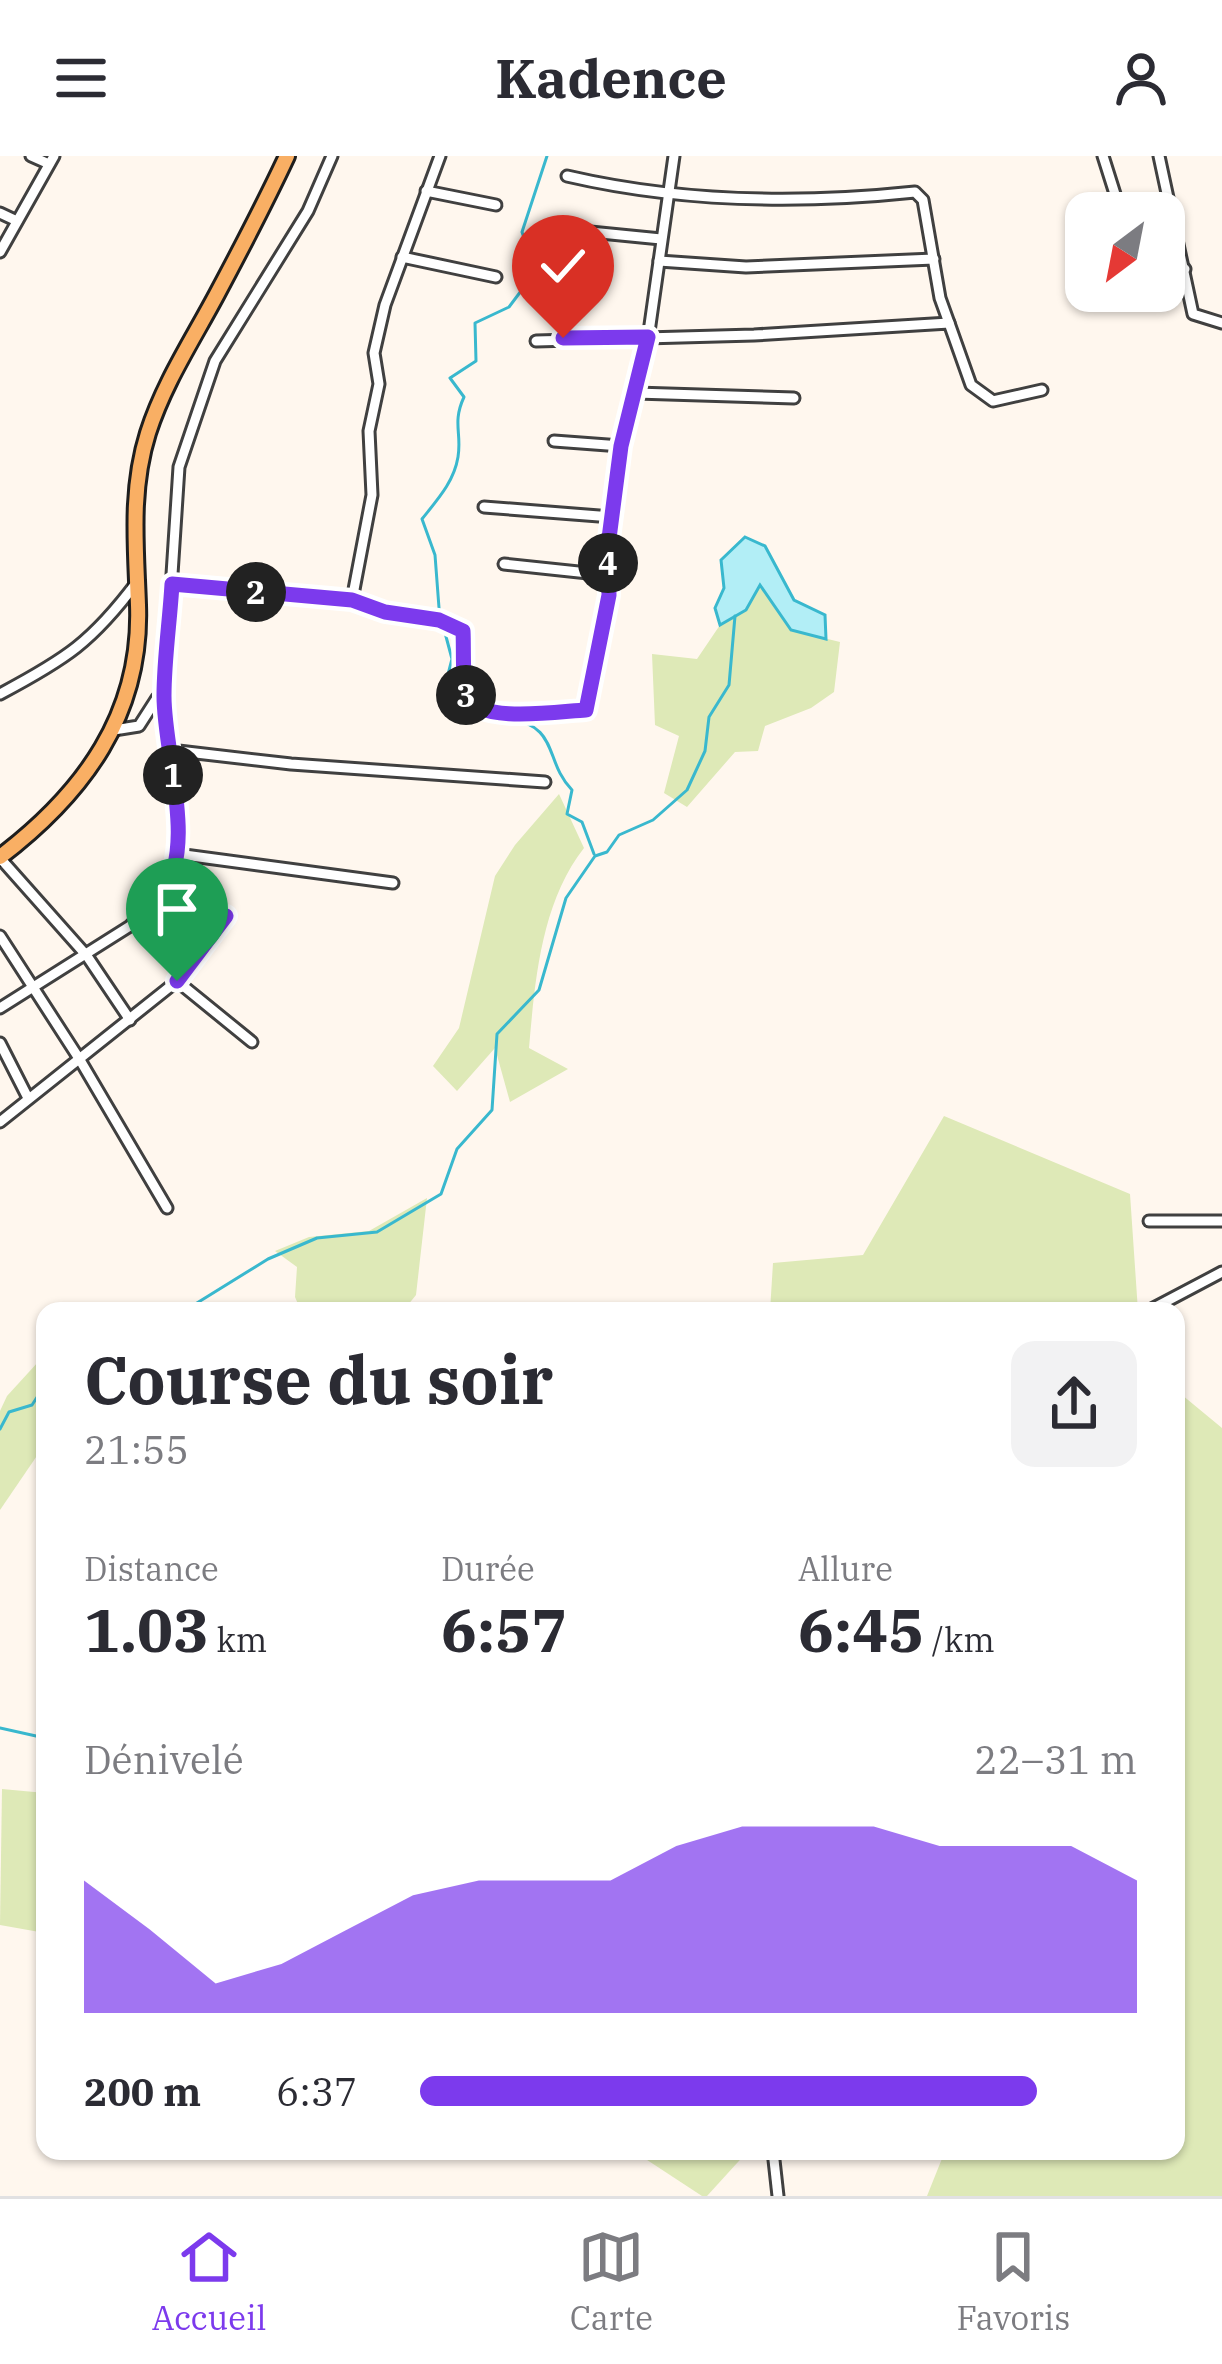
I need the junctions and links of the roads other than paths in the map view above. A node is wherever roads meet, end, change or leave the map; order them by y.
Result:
1 (31, 156) edge
2 (286, 156) edge
3 (332, 156) edge
4 (440, 156) edge
5 (674, 156) edge
6 (1103, 156) edge
7 (1159, 156) edge
8 (51, 160) edge
9 (567, 176) dead end
10 (426, 191) junction
11 (1114, 192) edge
12 (1167, 192) edge
13 (669, 193) junction
14 (496, 205) dead end
15 (0, 213) edge
16 (17, 220) junction
17 (560, 229) dead end
18 (662, 239) junction
19 (0, 252) edge
20 (402, 257) junction
21 (934, 259) junction
22 (659, 261) junction
23 (1185, 269) edge
24 (496, 277) dead end
25 (949, 323) junction
26 (1222, 323) edge
27 (648, 337) junction
28 (536, 341) dead end
29 (1042, 390) dead end
30 (636, 393) junction
31 (794, 398) dead end
32 (554, 441) dead end
33 (621, 446) junction
34 (484, 507) dead end
35 (612, 517) junction
36 (504, 565) dead end
37 (607, 575) junction
38 (137, 582) junction
39 (172, 584) junction
40 (352, 600) junction
41 (0, 694) edge
42 (164, 697) junction
43 (114, 730) junction
44 (170, 750) junction
45 (544, 782) dead end
46 (177, 854) junction
47 (0, 857) edge
48 (393, 883) dead end
49 (161, 898) junction
50 (0, 936) edge
51 (87, 956) junction
52 (177, 981) junction
53 (32, 985) junction
54 (0, 1008) edge
55 (130, 1020) junction
56 (252, 1042) dead end
57 (0, 1043) edge
58 (80, 1060) junction
59 (28, 1098) junction
60 (0, 1122) edge
61 (167, 1208) dead end
62 (1150, 1221) dead end
63 (1222, 1221) edge
64 (1222, 1272) edge
65 (1165, 1302) edge
66 (774, 2160) edge
67 (778, 2196) edge

1 - 8 street
2 - 38 main road
3 - 39 street
4 - 10 street
5 - 13 street
6 - 11 street
7 - 12 street
8 - 16 street
9 - 13 street
10 - 14 street
10 - 20 street
13 - 18 street
13 - 21 street
15 - 16 street
16 - 19 street
17 - 18 street
18 - 22 street
20 - 24 street
20 - 40 street
21 - 22 street
21 - 25 street
22 - 27 street
23 - 26 street
25 - 27 street
25 - 29 street
27 - 28 street
27 - 30 street
30 - 31 street
30 - 33 street
32 - 33 street
33 - 35 street
34 - 35 street
35 - 37 street
36 - 37 street
37 - 40 street
38 - 41 street
38 - 43 main road
39 - 40 street
39 - 42 street
42 - 43 street
42 - 44 street
43 - 47 main road
44 - 45 street
44 - 46 street
46 - 48 street
46 - 49 street
47 - 51 street
49 - 51 street
49 - 52 street
50 - 53 street
51 - 53 street
51 - 55 street
52 - 55 street
52 - 56 street
53 - 54 street
53 - 58 street
55 - 58 street
57 - 59 street
58 - 59 street
58 - 61 street
59 - 60 street
62 - 63 street
64 - 65 street
66 - 67 street

